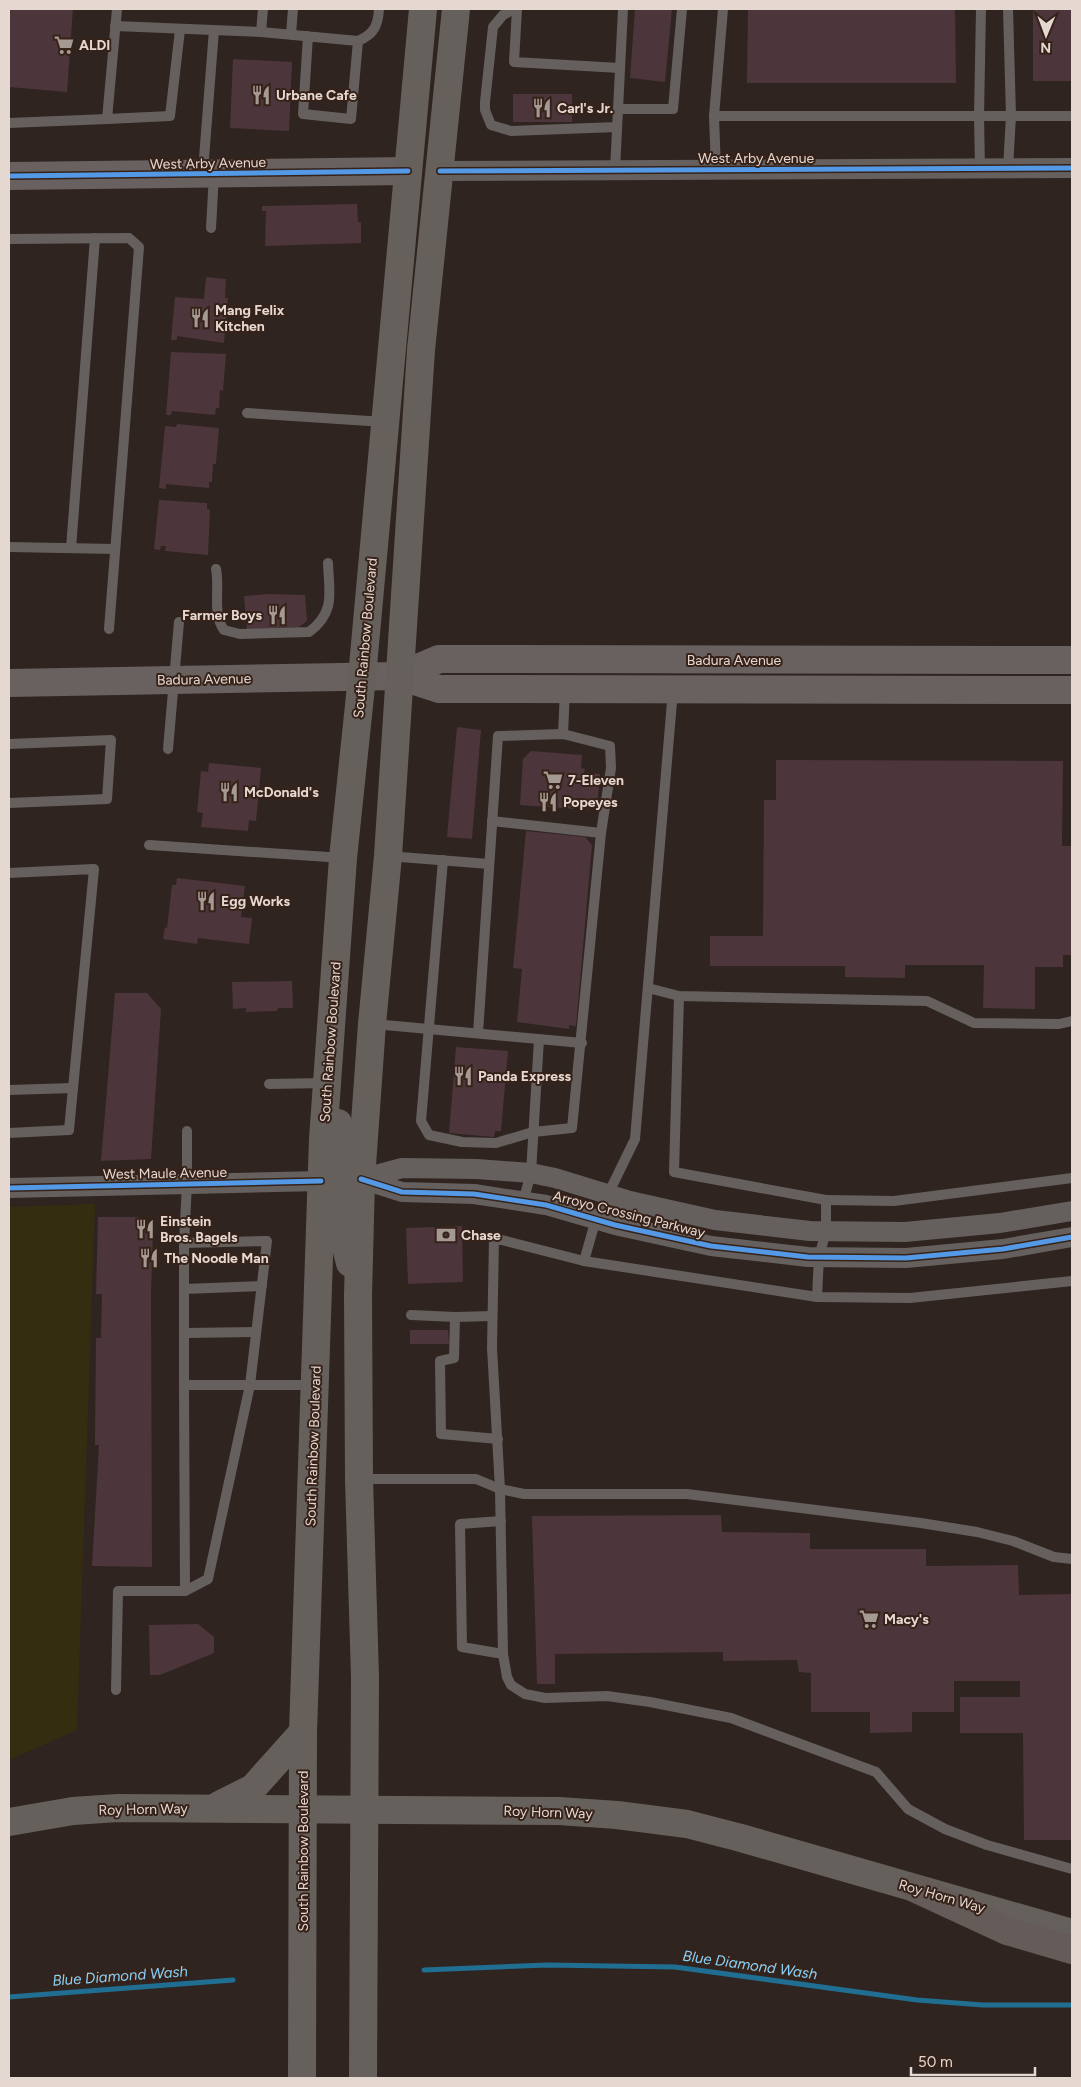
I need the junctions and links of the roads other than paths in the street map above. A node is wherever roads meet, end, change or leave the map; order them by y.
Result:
1 (117, 9) edge
2 (263, 9) edge
3 (293, 9) edge
4 (378, 9) edge
5 (424, 9) edge
6 (456, 9) edge
7 (515, 9) edge
8 (623, 9) edge
9 (682, 9) edge
10 (723, 9) edge
11 (981, 9) edge
12 (1008, 9) edge
13 (115, 26) junction
14 (180, 30) junction
15 (214, 30) junction
16 (261, 32) junction
17 (291, 34) junction
18 (308, 36) junction
19 (358, 41) junction
20 (620, 68) junction
21 (618, 109) junction
22 (714, 116) junction
23 (978, 116) junction
24 (1011, 116) junction
25 (1072, 116) edge
26 (107, 119) junction
27 (9, 123) edge
28 (617, 127) junction
29 (980, 168) junction
30 (1008, 168) junction
31 (1072, 168) edge
32 (615, 170) junction
33 (716, 170) junction
34 (440, 171) junction
35 (408, 172) junction
36 (208, 174) junction
37 (9, 176) edge
38 (211, 228) dead end
39 (96, 238) junction
40 (9, 239) edge
41 (424, 316) junction
42 (247, 413) dead end
43 (385, 422) junction
44 (9, 547) edge
45 (71, 548) junction
46 (115, 549) junction
47 (328, 563) dead end
48 (216, 569) dead end
49 (179, 622) dead end
50 (109, 629) dead end
51 (674, 660) junction
52 (1072, 660) edge
53 (399, 676) junction
54 (362, 677) junction
55 (174, 680) junction
56 (9, 683) edge
57 (565, 689) junction
58 (673, 689) junction
59 (1072, 690) edge
60 (563, 734) junction
61 (9, 744) edge
62 (168, 749) dead end
63 (9, 803) edge
64 (492, 821) junction
65 (601, 833) junction
66 (149, 845) dead end
67 (388, 856) junction
68 (343, 858) junction
69 (443, 860) junction
70 (489, 864) junction
71 (9, 873) edge
72 (648, 988) junction
73 (678, 996) junction
74 (1072, 1021) edge
75 (372, 1024) junction
76 (430, 1029) junction
77 (478, 1033) junction
78 (539, 1038) junction
79 (582, 1043) junction
80 (328, 1083) junction
81 (269, 1084) dead end
82 (73, 1088) junction
83 (9, 1090) edge
84 (187, 1131) dead end
85 (9, 1132) edge
86 (533, 1132) junction
87 (531, 1173) junction
88 (1072, 1178) edge
89 (362, 1179) junction
90 (321, 1181) junction
91 (187, 1183) junction
92 (9, 1188) edge
93 (609, 1194) junction
94 (826, 1200) junction
95 (523, 1202) junction
96 (1072, 1211) edge
97 (596, 1219) junction
98 (826, 1231) junction
99 (1072, 1237) edge
100 (184, 1243) junction
101 (819, 1257) junction
102 (584, 1261) junction
103 (1072, 1281) edge
104 (262, 1286) junction
105 (184, 1289) junction
106 (358, 1296) junction
107 (817, 1297) junction
108 (411, 1315) dead end
109 (492, 1316) junction
110 (455, 1317) junction
111 (256, 1332) junction
112 (184, 1333) junction
113 (184, 1385) junction
114 (250, 1385) junction
115 (316, 1385) junction
116 (498, 1439) junction
117 (359, 1479) junction
118 (500, 1489) junction
119 (501, 1521) junction
120 (1072, 1559) edge
121 (185, 1591) junction
122 (503, 1654) junction
123 (116, 1690) dead end
124 (303, 1732) junction
125 (215, 1807) junction
126 (304, 1808) junction
127 (364, 1809) junction
128 (9, 1822) edge
129 (1072, 1869) edge
130 (914, 1888) junction
131 (1072, 1933) edge
132 (1072, 1950) edge
133 (302, 2078) edge
134 (363, 2078) edge

1 - 13 lane
2 - 16 lane
3 - 17 lane
4 - 19 lane
5 - 34 main road
5 - 35 main road, South Rainbow Boulevard
6 - 34 main road
7 - 20 lane
7 - 28 lane
8 - 20 lane
9 - 21 lane
10 - 22 lane
11 - 23 lane
12 - 24 lane
13 - 14 lane
13 - 26 lane
14 - 15 lane
14 - 26 lane
15 - 16 lane
15 - 36 lane
16 - 17 lane
17 - 18 lane
18 - 19 lane
18 - 19 lane
20 - 21 lane
21 - 28 lane
22 - 23 lane
22 - 33 lane
23 - 24 lane
23 - 29 lane
24 - 25 lane
24 - 30 lane
26 - 27 lane
28 - 32 lane
29 - 30 street, West Arby Avenue
29 - 33 street, West Arby Avenue
30 - 31 street, West Arby Avenue
32 - 33 street, West Arby Avenue
32 - 34 street, West Arby Avenue
34 - 41 main road
35 - 36 main road, West Arby Avenue
35 - 41 main road
35 - 43 main road, South Rainbow Boulevard
36 - 37 main road, West Arby Avenue
36 - 38 lane
39 - 40 lane
39 - 45 lane
39 - 46 lane
41 - 53 main road
42 - 43 lane
43 - 54 main road, South Rainbow Boulevard
44 - 45 lane
45 - 46 lane
46 - 50 lane
47 - 48 lane
49 - 55 lane
51 - 52 main road, Badura Avenue
51 - 53 main road, Badura Avenue
51 - 58 main road
53 - 54 main road, Badura Avenue
53 - 57 main road, Badura Avenue
53 - 67 main road
54 - 55 main road, Badura Avenue
54 - 68 main road, South Rainbow Boulevard
55 - 56 main road, Badura Avenue
55 - 62 lane
57 - 58 main road, Badura Avenue
57 - 60 lane
58 - 59 main road, Badura Avenue
58 - 72 lane
60 - 64 lane
60 - 65 lane
61 - 63 lane
64 - 65 lane
64 - 70 lane
65 - 79 lane
66 - 68 lane
67 - 69 lane
67 - 75 main road
68 - 80 main road, South Rainbow Boulevard
69 - 70 lane
69 - 76 lane
70 - 77 lane
71 - 82 lane
72 - 73 lane
72 - 93 lane
73 - 74 lane
73 - 94 lane
75 - 76 lane
75 - 89 main road
76 - 77 lane
76 - 86 lane
77 - 78 lane
78 - 79 lane
78 - 86 lane
79 - 86 lane
80 - 81 lane
80 - 89 main road
80 - 90 main road, South Rainbow Boulevard
82 - 83 lane
82 - 85 lane
84 - 91 lane
86 - 87 lane
87 - 89 street, Arroyo Crossing Parkway
87 - 93 street, Arroyo Crossing Parkway
87 - 95 lane
88 - 94 lane
89 - 95 street, Arroyo Crossing Parkway
89 - 106 main road
90 - 91 street, West Maule Avenue
90 - 106 main road
90 - 115 main road, South Rainbow Boulevard
91 - 92 street, West Maule Avenue
91 - 100 lane
93 - 97 lane
93 - 98 street, Arroyo Crossing Parkway
94 - 98 lane
95 - 97 street, Arroyo Crossing Parkway
96 - 98 street, Arroyo Crossing Parkway
97 - 101 street, Arroyo Crossing Parkway
97 - 102 lane
98 - 101 lane
99 - 101 street, Arroyo Crossing Parkway
100 - 104 lane
100 - 105 lane
101 - 107 lane
102 - 107 lane
102 - 109 lane
103 - 107 lane
104 - 105 lane
104 - 111 lane
105 - 112 lane
106 - 117 main road
108 - 110 lane
109 - 110 lane
109 - 116 lane
110 - 116 lane
111 - 112 lane
111 - 114 lane
112 - 113 lane
113 - 114 lane
113 - 121 lane
114 - 115 lane
114 - 121 lane
115 - 124 main road, South Rainbow Boulevard
116 - 118 lane
117 - 118 lane
117 - 127 main road
118 - 119 lane
118 - 120 lane
119 - 122 lane
119 - 122 lane
121 - 123 lane
122 - 129 lane
124 - 125 main road
124 - 126 main road, South Rainbow Boulevard
125 - 126 main road, Roy Horn Way
125 - 128 main road, Roy Horn Way
126 - 127 main road, Roy Horn Way
126 - 133 main road, South Rainbow Boulevard
127 - 130 main road, Roy Horn Way
127 - 134 main road
130 - 131 main road, Roy Horn Way
130 - 132 highway

